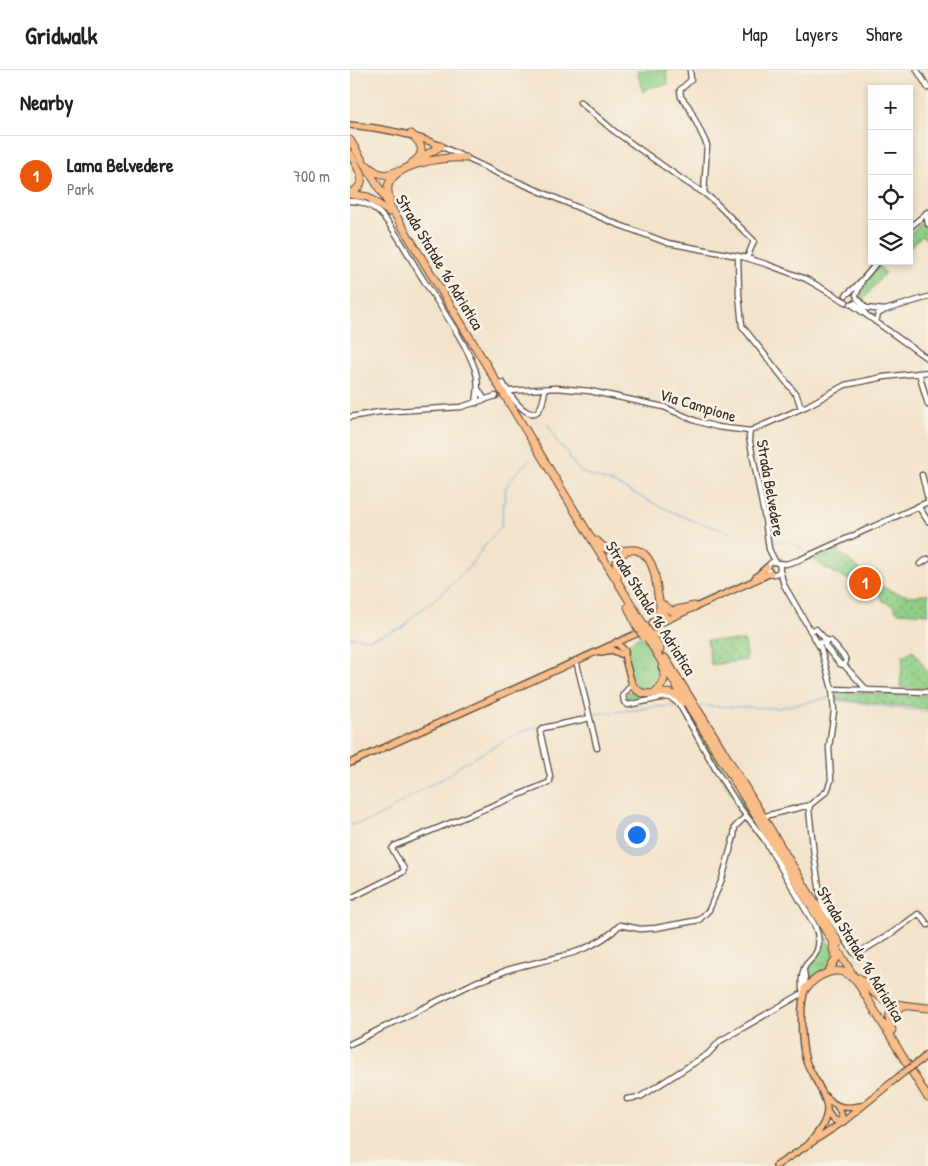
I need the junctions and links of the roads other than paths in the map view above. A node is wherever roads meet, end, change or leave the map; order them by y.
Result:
1 (690, 70) edge
2 (917, 70) edge
3 (928, 88) edge
4 (580, 102) dead end
5 (350, 125) edge
6 (411, 134) junction
7 (350, 140) edge
8 (441, 146) junction
9 (350, 148) edge
10 (350, 154) edge
11 (466, 158) junction
12 (419, 159) junction
13 (362, 160) junction
14 (433, 160) junction
15 (350, 193) edge
16 (704, 193) junction
17 (350, 201) edge
18 (390, 210) junction
19 (927, 212) edge
20 (913, 224) edge
21 (928, 224) edge
22 (738, 256) junction
23 (748, 258) junction
24 (875, 265) edge
25 (832, 293) junction
26 (928, 297) edge
27 (853, 299) junction
28 (885, 310) junction
29 (876, 322) junction
30 (928, 359) edge
31 (919, 372) junction
32 (928, 372) edge
33 (503, 383) dead end
34 (478, 389) junction
35 (545, 389) junction
36 (510, 391) dead end
37 (496, 396) dead end
38 (485, 400) junction
39 (476, 403) junction
40 (928, 405) edge
41 (801, 408) junction
42 (514, 410) junction
43 (350, 417) edge
44 (750, 431) junction
45 (922, 475) dead end
46 (928, 500) edge
47 (918, 506) junction
48 (928, 522) edge
49 (769, 549) junction
50 (626, 551) junction
51 (928, 559) edge
52 (920, 564) dead end
53 (768, 565) junction
54 (778, 566) junction
55 (772, 574) junction
56 (749, 582) junction
57 (784, 586) junction
58 (661, 604) junction
59 (694, 606) junction
60 (667, 620) junction
61 (640, 623) junction
62 (810, 632) junction
63 (646, 634) junction
64 (826, 640) junction
65 (616, 642) junction
66 (818, 644) junction
67 (623, 652) junction
68 (591, 653) junction
69 (576, 660) junction
70 (632, 684) junction
71 (832, 689) junction
72 (866, 689) junction
73 (928, 692) edge
74 (653, 694) junction
75 (589, 717) junction
76 (597, 748) dead end
77 (350, 763) edge
78 (729, 771) junction
79 (810, 805) junction
80 (765, 816) dead end
81 (750, 818) junction
82 (353, 897) dead end
83 (928, 925) edge
84 (828, 936) junction
85 (828, 972) junction
86 (804, 973) junction
87 (859, 978) junction
88 (814, 980) junction
89 (805, 990) junction
90 (862, 990) junction
91 (791, 1000) junction
92 (802, 1001) junction
93 (906, 1006) junction
94 (928, 1008) edge
95 (892, 1030) junction
96 (350, 1044) edge
97 (928, 1053) edge
98 (928, 1090) edge
99 (822, 1093) junction
100 (928, 1098) edge
101 (627, 1099) dead end
102 (837, 1106) junction
103 (863, 1106) junction
104 (827, 1111) junction
105 (843, 1122) junction
106 (808, 1145) junction
107 (776, 1166) edge

1 - 16 street
2 - 3 street
4 - 16 street
5 - 6 main road
6 - 8 main road
6 - 12 highway
7 - 13 highway, Strada Statale 16 Adriatica
8 - 11 street
8 - 12 highway
8 - 14 highway
9 - 18 highway, Strada Statale 16 Adriatica
10 - 15 highway
11 - 14 highway
11 - 22 street
12 - 13 highway
13 - 18 highway, Strada Statale 16 Adriatica
14 - 18 highway
15 - 18 highway
16 - 23 street
17 - 34 street
18 - 42 highway, Strada Statale 16 Adriatica
18 - 61 highway, Strada Statale 16 Adriatica
19 - 20 street
19 - 21 street
22 - 23 street
22 - 41 street
23 - 25 street
24 - 27 street
25 - 27 street
25 - 27 street
26 - 28 street
27 - 28 street
27 - 29 street
28 - 29 street
29 - 30 street
31 - 32 street, Via Campione
31 - 40 street
31 - 41 street, Via Campione
33 - 35 street
34 - 38 street
34 - 39 street
35 - 36 street, Via Campione
35 - 44 street, Via Campione
37 - 38 street
38 - 39 street
39 - 43 street
41 - 44 street, Via Campione
42 - 50 highway
42 - 61 highway, Strada Statale 16 Adriatica
44 - 49 street, Strada Belvedere
45 - 46 street
46 - 47 street
47 - 48 street
47 - 54 street
49 - 53 street
49 - 54 street
50 - 58 highway
50 - 61 highway
51 - 52 street
53 - 54 street
53 - 55 street
53 - 56 main road
54 - 55 street
54 - 57 street
55 - 56 main road
55 - 57 street
56 - 59 main road
57 - 62 street
58 - 59 highway
58 - 60 highway
58 - 63 highway
59 - 60 main road
60 - 63 main road
61 - 63 highway, Strada Statale 16 Adriatica, bridge
62 - 64 street
62 - 66 street
63 - 65 main road
63 - 67 main road
63 - 74 highway
63 - 78 highway, Strada Statale 16 Adriatica
63 - 87 highway, Strada Statale 16 Adriatica
64 - 66 street
64 - 72 street
65 - 67 main road
65 - 68 main road
66 - 71 street
67 - 68 main road
67 - 70 main road
68 - 69 main road
69 - 75 street
69 - 77 main road
70 - 74 highway
70 - 81 street
71 - 72 street
71 - 79 street
72 - 73 street
74 - 78 highway
75 - 76 street
75 - 82 street
78 - 84 highway, Strada Statale 16 Adriatica
79 - 80 street
79 - 83 street
81 - 86 street
81 - 96 street
84 - 85 highway
84 - 90 highway, Strada Statale 16 Adriatica
85 - 88 highway
85 - 90 highway
86 - 88 highway
86 - 89 street
87 - 93 highway
87 - 95 highway, Strada Statale 16 Adriatica
88 - 89 highway
89 - 91 street
89 - 92 main road
90 - 100 highway, Strada Statale 16 Adriatica
91 - 92 street
91 - 101 street
92 - 99 main road
93 - 94 highway
93 - 95 highway
95 - 98 highway, Strada Statale 16 Adriatica
97 - 103 main road, bridge
99 - 102 main road
99 - 104 main road
102 - 103 main road
102 - 105 main road
103 - 105 main road
104 - 105 main road
104 - 106 main road
105 - 106 main road
106 - 107 main road

